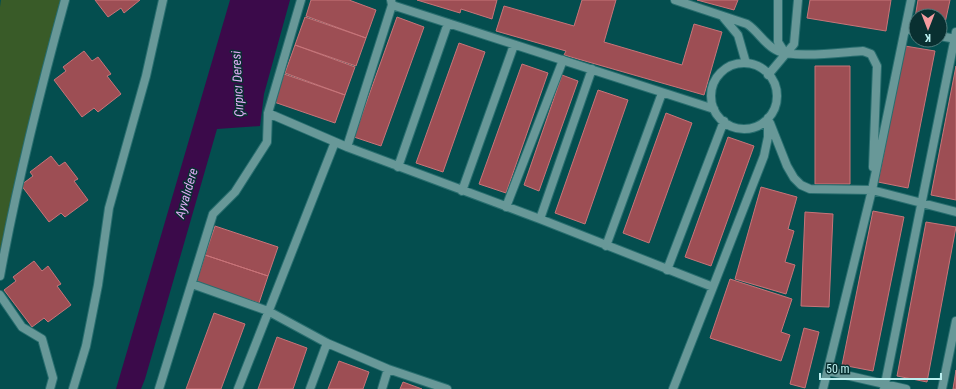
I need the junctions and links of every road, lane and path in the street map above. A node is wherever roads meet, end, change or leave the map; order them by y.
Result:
1 (65, 0) edge
2 (163, 0) edge
3 (300, 0) edge
4 (675, 0) edge
5 (778, 0) edge
6 (798, 0) edge
7 (911, 0) edge
8 (392, 3) edge
9 (721, 15) junction
10 (448, 23) junction
11 (905, 29) junction
12 (908, 30) edge
13 (956, 37) edge
14 (514, 44) junction
15 (786, 55) junction
16 (563, 60) junction
17 (746, 63) junction
18 (592, 70) junction
19 (768, 75) junction
20 (662, 92) junction
21 (714, 109) junction
22 (268, 114) junction
23 (768, 118) junction
24 (724, 121) junction
25 (334, 142) junction
26 (347, 147) junction
27 (398, 167) junction
28 (872, 190) junction
29 (462, 191) junction
30 (922, 203) junction
31 (506, 207) junction
32 (956, 212) edge
33 (540, 219) junction
34 (606, 246) junction
35 (667, 270) junction
36 (0, 276) edge
37 (192, 284) junction
38 (713, 287) junction
39 (0, 295) edge
40 (268, 311) junction
41 (956, 321) edge
42 (327, 343) junction
43 (388, 370) junction
44 (828, 371) junction
45 (885, 386) edge
46 (50, 389) edge
47 (73, 389) edge
48 (159, 389) edge
49 (238, 389) edge
50 (310, 389) edge
51 (382, 389) edge
52 (447, 389) edge
53 (673, 389) edge
54 (823, 389) edge
55 (906, 389) edge
56 (942, 389) edge

1 - 36 lane
2 - 47 lane
3 - 22 lane
4 - 9 lane
5 - 15 lane
6 - 15 lane
7 - 11 lane
8 - 10 lane
8 - 26 lane
9 - 15 lane
9 - 17 lane
10 - 14 lane
10 - 27 lane
11 - 12 lane
11 - 28 lane
13 - 30 lane
14 - 16 lane
14 - 29 lane
15 - 19 lane
15 - 28 lane
16 - 18 lane
16 - 31 lane
17 - 19 lane
17 - 21 lane
18 - 20 lane
18 - 33 lane
19 - 23 lane
20 - 21 lane
20 - 34 lane
21 - 24 lane
22 - 25 lane
22 - 37 lane
23 - 24 lane
23 - 28 lane
23 - 38 lane
24 - 35 lane
25 - 26 lane
25 - 40 lane
26 - 27 lane
27 - 29 lane
28 - 30 lane
28 - 44 lane
29 - 31 lane
30 - 32 lane
30 - 45 lane
31 - 33 lane
33 - 34 lane
34 - 35 lane
35 - 38 lane
37 - 40 lane
37 - 48 lane
38 - 53 lane
39 - 46 lane
40 - 42 lane
40 - 49 lane
41 - 56 lane
42 - 43 lane
42 - 50 lane
43 - 51 lane
43 - 52 lane
44 - 45 lane
44 - 54 lane
45 - 55 lane

